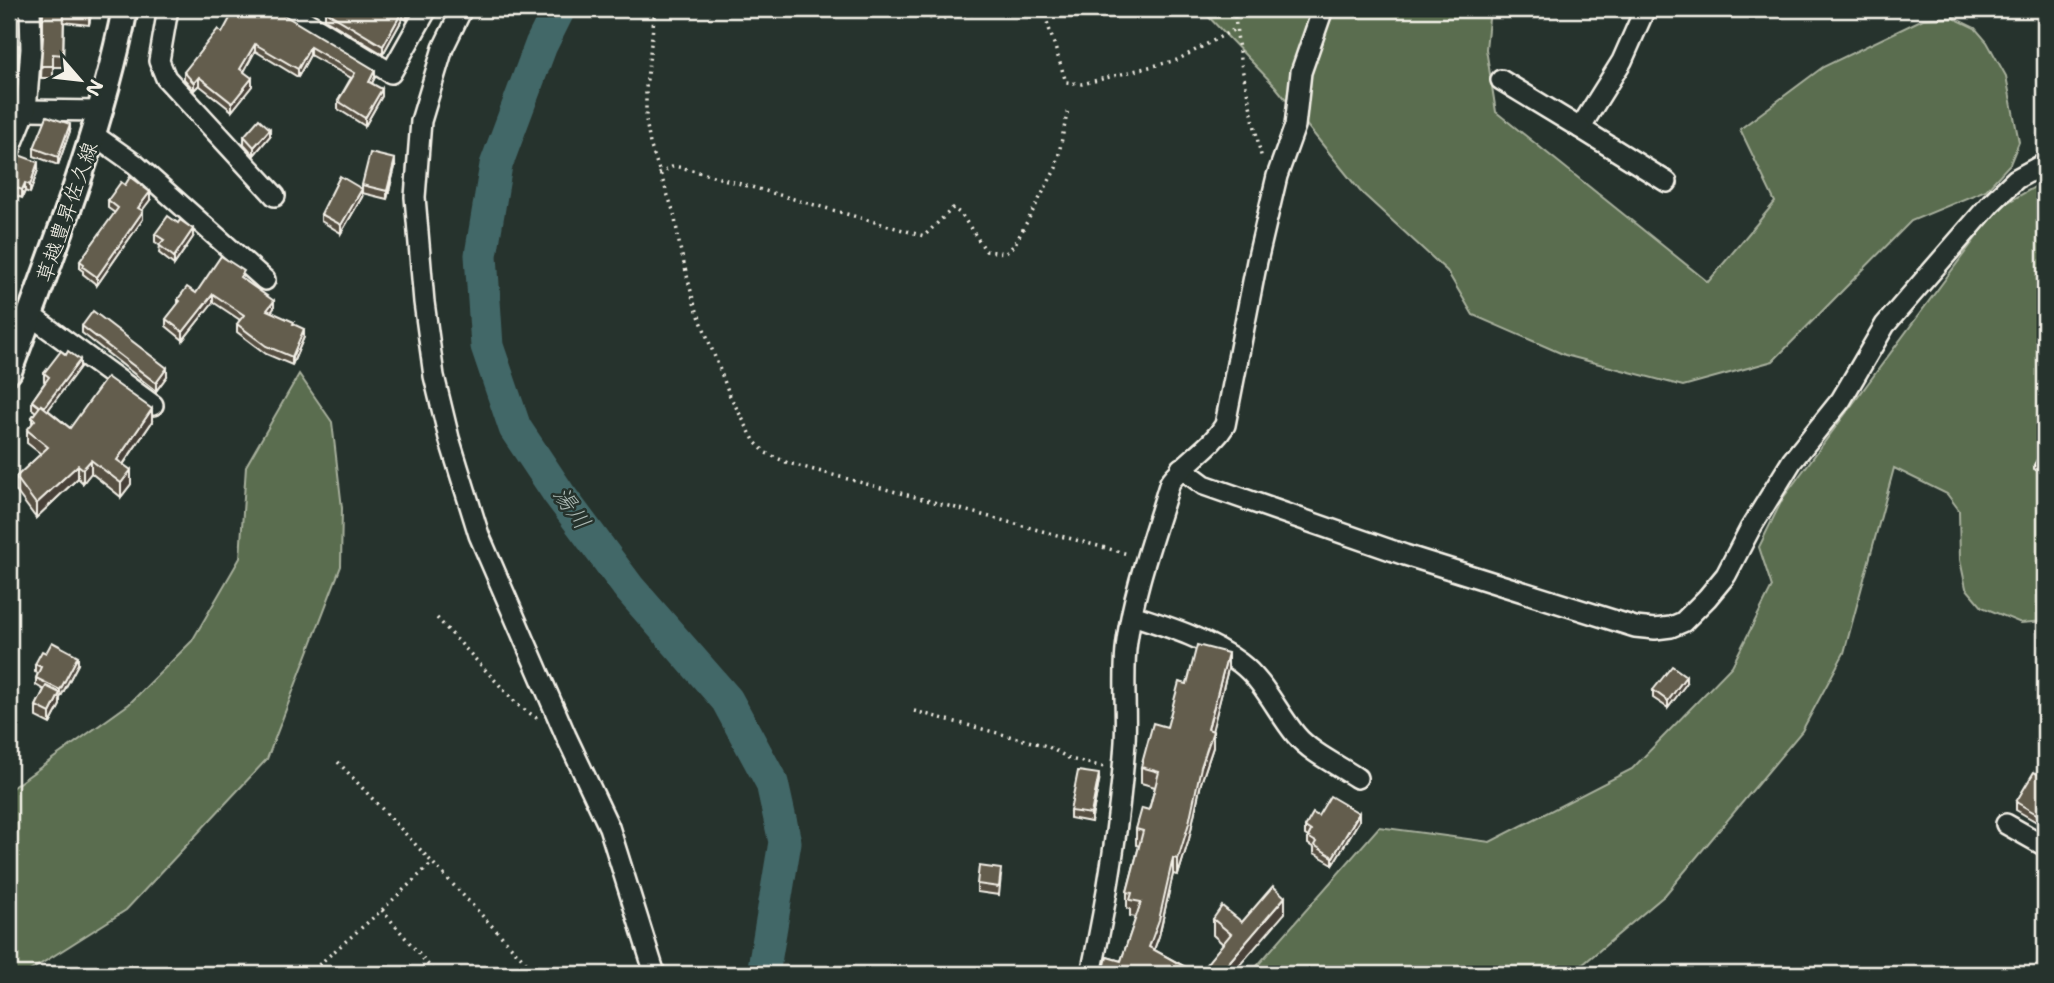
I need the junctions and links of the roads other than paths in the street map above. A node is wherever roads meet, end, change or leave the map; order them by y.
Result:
1 (30, 9) edge
2 (125, 9) edge
3 (168, 9) edge
4 (285, 9) edge
5 (427, 9) edge
6 (463, 9) edge
7 (1323, 9) edge
8 (1645, 9) edge
9 (1501, 80) dead end
10 (26, 110) junction
11 (101, 111) junction
12 (1580, 128) junction
13 (94, 135) junction
14 (9, 152) edge
15 (2045, 166) edge
16 (1667, 183) dead end
17 (275, 196) dead end
18 (265, 280) dead end
19 (30, 315) junction
20 (9, 372) edge
21 (153, 405) dead end
22 (1181, 468) junction
23 (1132, 615) junction
24 (1357, 778) dead end
25 (2006, 824) dead end
26 (2045, 846) edge
27 (655, 974) edge
28 (1091, 974) edge

1 - 10 street
2 - 11 main road, 草越豊昇佐久線
3 - 17 street
4 - 5 street
6 - 27 street
7 - 22 street
8 - 12 street
9 - 12 street
10 - 11 street
10 - 14 street
11 - 13 main road, 草越豊昇佐久線
12 - 16 street
13 - 18 street
13 - 19 main road, 草越豊昇佐久線
15 - 22 street
19 - 20 main road, 草越豊昇佐久線
19 - 21 street
22 - 23 street
23 - 24 street
23 - 28 street
25 - 26 street

